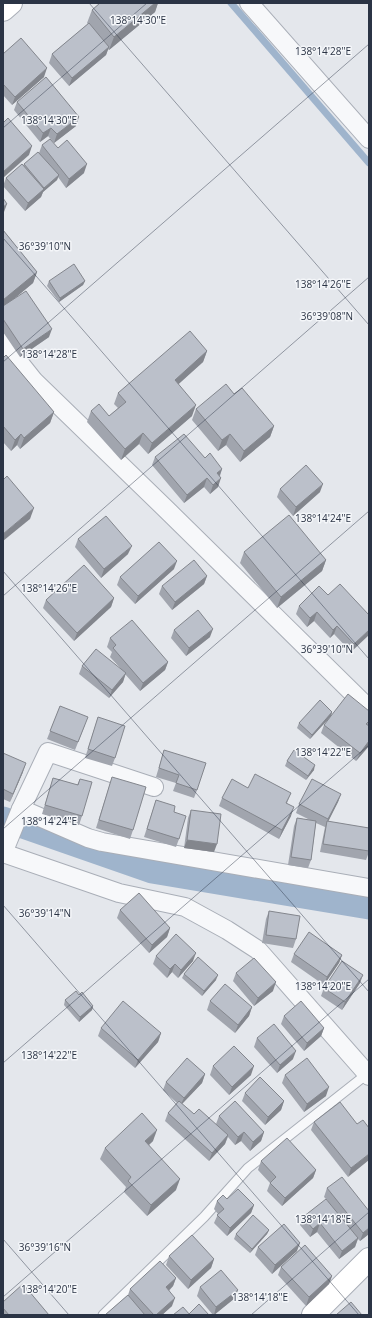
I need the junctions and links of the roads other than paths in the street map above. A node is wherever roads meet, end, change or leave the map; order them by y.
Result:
1 (11, 3) edge
2 (249, 3) edge
3 (3, 10) edge
4 (369, 139) edge
5 (3, 342) edge
6 (369, 706) edge
7 (154, 787) dead end
8 (21, 811) junction
9 (5, 850) edge
10 (369, 888) edge
11 (368, 1075) edge
12 (369, 1259) edge
13 (103, 1315) edge
14 (313, 1315) edge

1 - 3 street
2 - 4 street
5 - 6 street
7 - 8 street
8 - 9 street
8 - 10 street
9 - 11 street
11 - 13 lane
12 - 14 street

